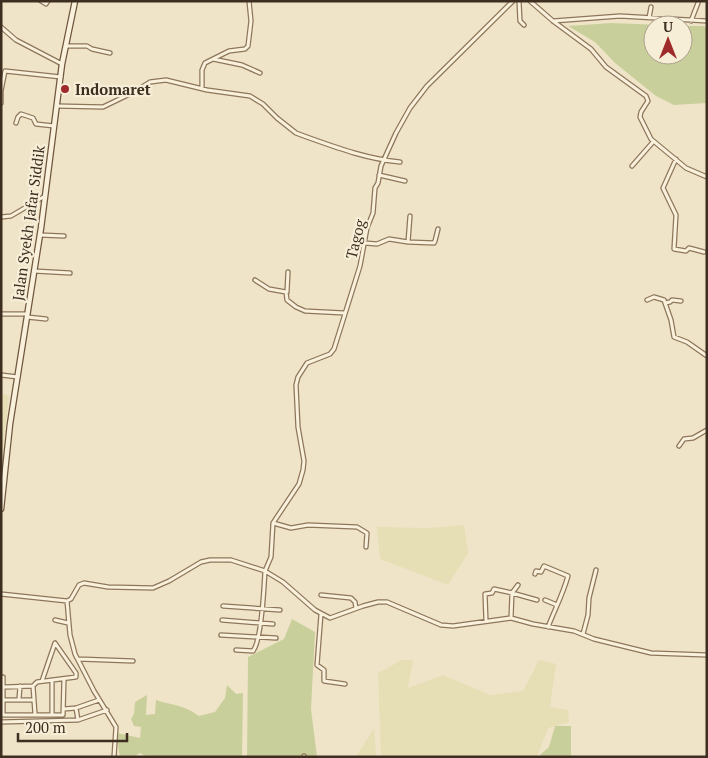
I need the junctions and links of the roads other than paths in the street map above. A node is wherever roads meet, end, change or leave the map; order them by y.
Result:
1 (41, 1) edge
2 (48, 1) edge
3 (75, 1) edge
4 (249, 1) edge
5 (513, 1) edge
6 (519, 1) edge
7 (530, 1) edge
8 (698, 3) dead end
9 (651, 6) dead end
10 (650, 15) edge
11 (693, 15) edge
12 (643, 18) edge
13 (553, 21) junction
14 (693, 21) edge
15 (707, 21) edge
16 (524, 25) dead end
17 (1, 27) edge
18 (66, 46) junction
19 (110, 53) dead end
20 (213, 59) junction
21 (62, 64) junction
22 (260, 73) dead end
23 (60, 77) junction
24 (202, 88) junction
25 (1, 91) edge
26 (1, 103) edge
27 (57, 106) junction
28 (16, 123) dead end
29 (54, 126) junction
30 (653, 142) junction
31 (676, 159) junction
32 (383, 161) junction
33 (400, 162) dead end
34 (632, 166) dead end
35 (379, 174) junction
36 (707, 177) edge
37 (405, 181) dead end
38 (45, 196) junction
39 (410, 216) dead end
40 (1, 217) edge
41 (438, 229) dead end
42 (40, 235) junction
43 (64, 236) dead end
44 (408, 242) junction
45 (365, 243) junction
46 (704, 252) dead end
47 (34, 271) junction
48 (288, 272) dead end
49 (70, 273) dead end
50 (255, 280) dead end
51 (286, 292) junction
52 (647, 300) dead end
53 (681, 301) dead end
54 (665, 303) junction
55 (344, 313) junction
56 (1, 314) edge
57 (27, 316) junction
58 (46, 319) dead end
59 (707, 356) edge
60 (1, 375) edge
61 (18, 377) junction
62 (707, 430) edge
63 (679, 446) dead end
64 (1, 509) edge
65 (273, 523) junction
66 (366, 547) dead end
67 (596, 570) dead end
68 (265, 571) junction
69 (535, 574) dead end
70 (518, 585) dead end
71 (512, 592) junction
72 (1, 594) edge
73 (321, 595) dead end
74 (537, 600) dead end
75 (545, 600) dead end
76 (67, 601) junction
77 (557, 605) junction
78 (223, 606) dead end
79 (356, 608) junction
80 (261, 609) junction
81 (280, 610) dead end
82 (321, 614) junction
83 (511, 618) junction
84 (56, 620) dead end
85 (222, 620) dead end
86 (486, 621) junction
87 (68, 623) junction
88 (259, 623) junction
89 (273, 624) dead end
90 (548, 627) junction
91 (583, 634) junction
92 (221, 635) dead end
93 (258, 637) junction
94 (276, 638) dead end
95 (236, 650) dead end
96 (707, 656) edge
97 (78, 659) junction
98 (133, 661) dead end
99 (3, 677) dead end
100 (64, 679) junction
101 (52, 680) junction
102 (42, 681) junction
103 (345, 684) dead end
104 (20, 686) junction
105 (33, 686) junction
106 (4, 687) junction
107 (20, 699) junction
108 (2, 700) edge
109 (34, 700) junction
110 (100, 700) junction
111 (76, 708) junction
112 (64, 710) junction
113 (107, 710) junction
114 (35, 714) junction
115 (52, 714) junction
116 (78, 720) junction
117 (1, 722) edge
118 (114, 757) edge

1 - 2 street
3 - 18 main road, Jalan Syekh Jafar Siddik
4 - 20 street
5 - 32 street, Tagog
6 - 16 street
7 - 13 street
8 - 11 street
9 - 10 street
12 - 13 street
13 - 30 street
14 - 15 street
17 - 21 street
18 - 19 street
18 - 21 main road, Jalan Syekh Jafar Siddik
20 - 22 street
20 - 24 street
21 - 23 main road, Jalan Syekh Jafar Siddik
23 - 25 street
23 - 27 main road, Jalan Syekh Jafar Siddik
24 - 27 street
24 - 32 street
25 - 26 street
27 - 29 main road, Jalan Syekh Jafar Siddik
28 - 29 street
29 - 38 main road, Jalan Syekh Jafar Siddik
30 - 31 street
30 - 34 street
31 - 36 street
31 - 46 street
32 - 33 street
32 - 35 street, Tagog
35 - 37 street
35 - 45 street, Tagog
38 - 40 street
38 - 42 main road, Jalan Syekh Jafar Siddik
39 - 44 street
41 - 44 street
42 - 43 street
42 - 47 main road, Jalan Syekh Jafar Siddik
44 - 45 street
45 - 55 street, Tagog
47 - 49 street
47 - 57 main road, Jalan Syekh Jafar Siddik
48 - 51 street
50 - 51 street
51 - 55 street
52 - 54 street
53 - 54 street
54 - 59 street
55 - 65 street, Tagog
56 - 57 street
57 - 58 street
57 - 61 main road, Jalan Syekh Jafar Siddik
60 - 61 street
61 - 64 main road, Jalan Syekh Jafar Siddik
62 - 63 street
65 - 66 street
65 - 68 street
67 - 91 street
68 - 76 street
68 - 80 street
68 - 82 street
69 - 77 street
70 - 71 street
71 - 74 street
71 - 83 street
71 - 86 street
72 - 76 street
73 - 79 street
75 - 77 street
76 - 87 street
77 - 90 street
78 - 80 street
79 - 82 street
79 - 86 street
80 - 81 street
80 - 88 street
82 - 103 street
83 - 86 street
83 - 90 street
84 - 87 street
85 - 88 street
87 - 97 street
88 - 89 street
88 - 93 street
90 - 91 street
91 - 96 street
92 - 93 street
93 - 94 street
93 - 95 street
97 - 98 street
97 - 110 street
99 - 106 street
100 - 101 street
100 - 102 street
100 - 112 street
101 - 102 street
101 - 115 street
102 - 105 street
104 - 105 street
104 - 106 street
104 - 107 street
105 - 109 street
106 - 108 street
107 - 108 street
107 - 109 street
108 - 114 street
109 - 114 street
110 - 111 street
110 - 113 street
111 - 112 street
111 - 116 street
112 - 115 street
113 - 116 street
113 - 118 street
114 - 115 street
116 - 117 street

